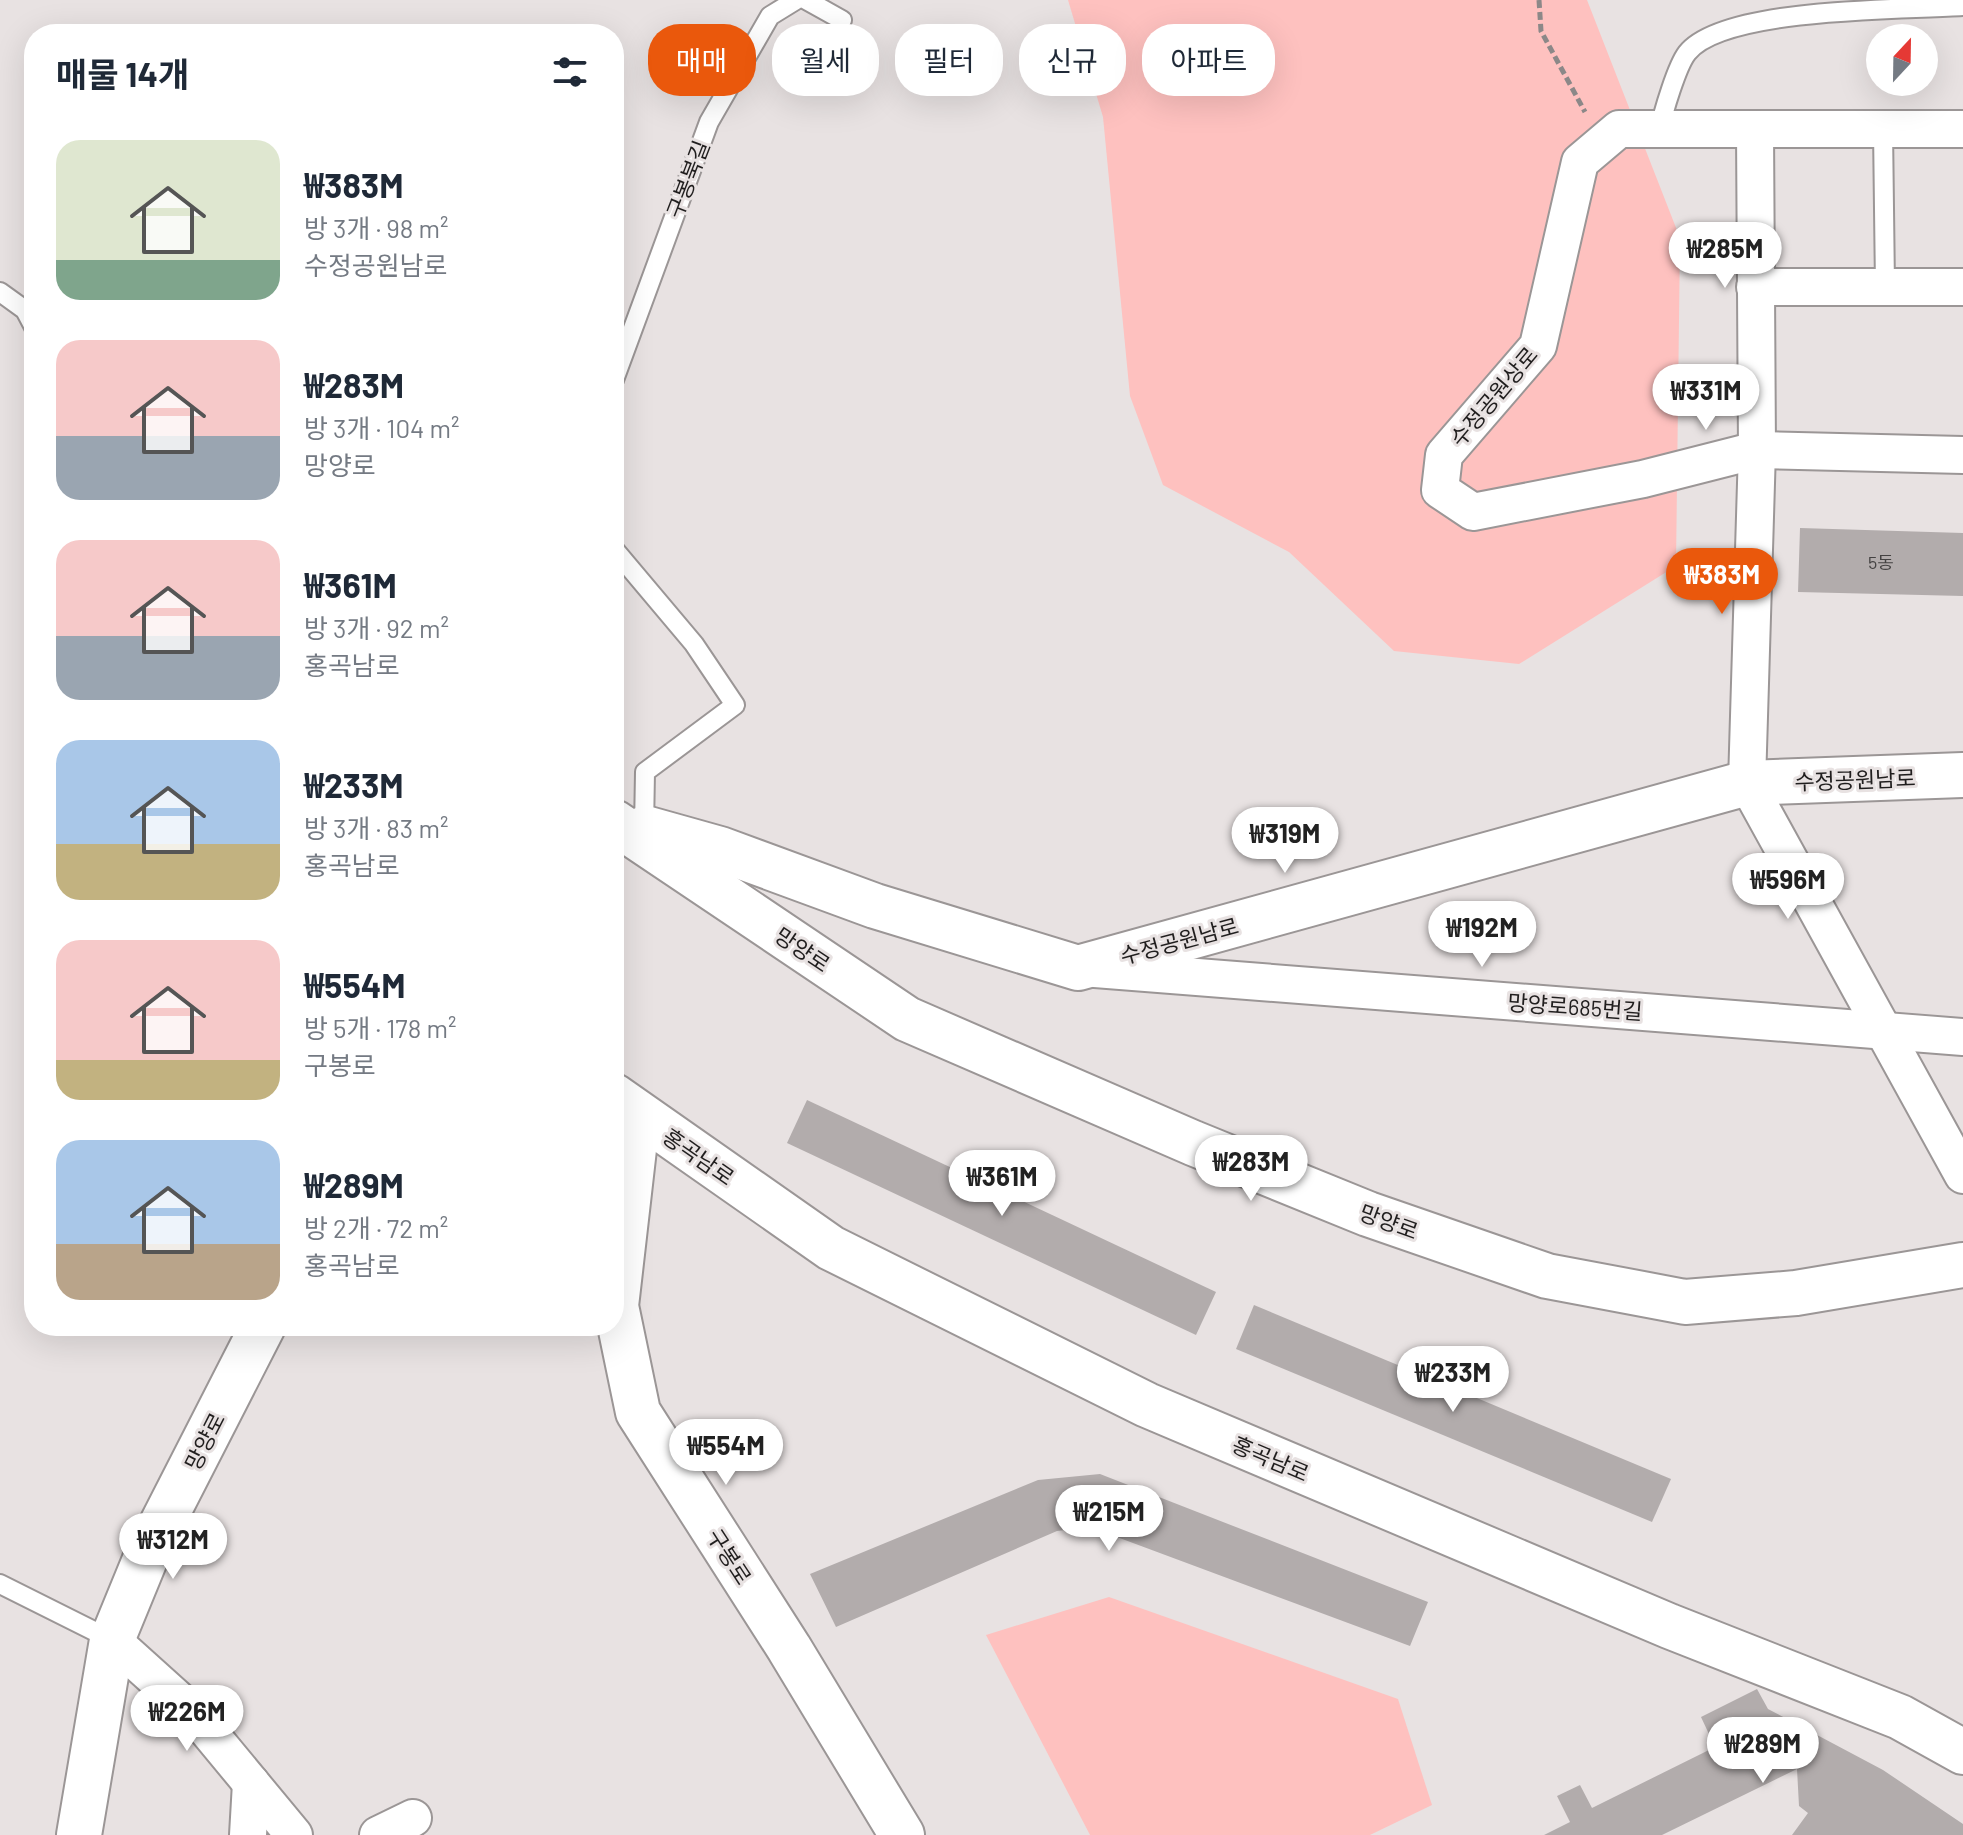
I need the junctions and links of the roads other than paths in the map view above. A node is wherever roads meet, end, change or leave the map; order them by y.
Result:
1 (796, 0) edge
2 (806, 0) edge
3 (1963, 6) edge
4 (842, 20) dead end
5 (1660, 129) junction
6 (1883, 129) junction
7 (1963, 129) edge
8 (1755, 130) junction
9 (1755, 287) junction
10 (1885, 287) junction
11 (1963, 287) edge
12 (0, 292) edge
13 (24, 309) edge
14 (624, 353) edge
15 (1757, 450) junction
16 (1963, 455) edge
17 (624, 561) edge
18 (1963, 775) edge
19 (1747, 783) junction
20 (624, 824) edge
21 (1078, 968) junction
22 (1881, 1030) junction
23 (1963, 1037) edge
24 (626, 1105) edge
25 (624, 1145) edge
26 (1963, 1175) edge
27 (1963, 1265) edge
28 (258, 1336) edge
29 (622, 1336) edge
30 (0, 1584) edge
31 (112, 1640) junction
32 (1963, 1752) edge
33 (251, 1783) junction
34 (413, 1818) dead end
35 (79, 1835) edge
36 (248, 1835) edge
37 (294, 1835) edge
38 (378, 1835) edge
39 (902, 1835) edge

1 - 14 lane, 구봉북길
2 - 4 lane
3 - 5 lane
5 - 8 street
5 - 15 street, 수정공원상로
6 - 7 street
6 - 8 street
6 - 10 lane
8 - 9 street
9 - 10 street
9 - 15 street
10 - 11 street
12 - 13 lane
15 - 16 street, 수정공원상로
15 - 19 street
17 - 20 lane
18 - 19 street, 수정공원남로
19 - 21 street, 수정공원남로
19 - 22 street
20 - 21 street
20 - 27 street, 망양로
21 - 22 street, 망양로685번길
22 - 23 street, 망양로685번길
22 - 26 street
24 - 25 street, 구봉로
24 - 32 street, 홍곡남로
28 - 31 street, 망양로
29 - 39 street, 구봉로
30 - 31 lane
31 - 33 street
31 - 35 street, 망양로
33 - 36 street
33 - 37 street
34 - 38 street

